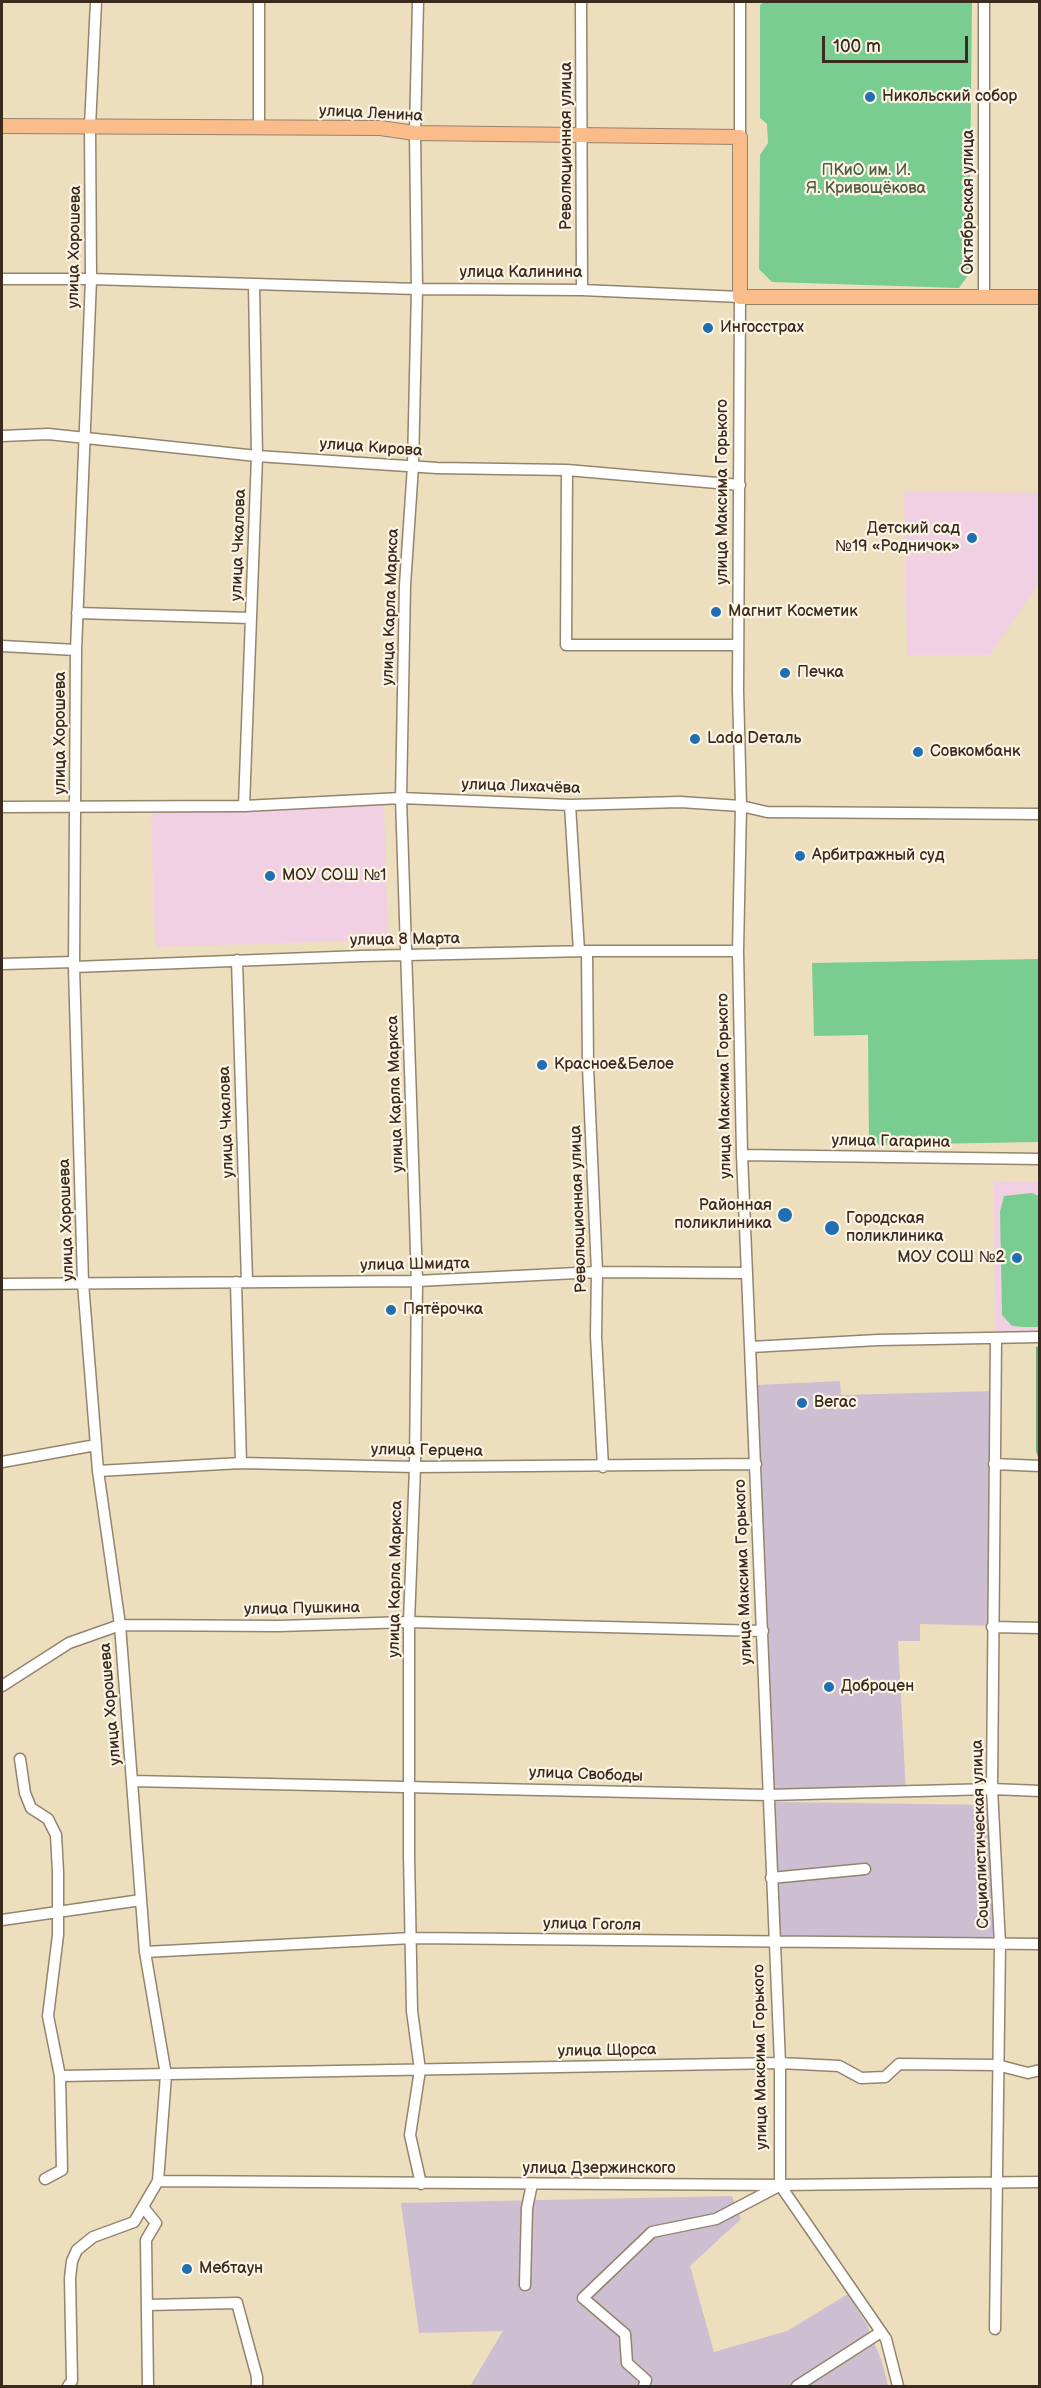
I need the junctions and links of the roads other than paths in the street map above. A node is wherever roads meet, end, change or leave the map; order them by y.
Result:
1 (96, 2) edge
2 (259, 2) edge
3 (418, 2) edge
4 (581, 2) edge
5 (740, 2) edge
6 (984, 2) edge
7 (2, 126) edge
8 (90, 126) junction
9 (259, 127) junction
10 (415, 133) junction
11 (581, 135) junction
12 (740, 137) junction
13 (2, 279) edge
14 (91, 279) junction
15 (254, 285) junction
16 (417, 290) junction
17 (582, 290) junction
18 (984, 295) junction
19 (740, 297) junction
20 (1040, 297) edge
21 (2, 436) edge
22 (84, 439) junction
23 (257, 456) junction
24 (413, 466) junction
25 (567, 470) junction
26 (740, 485) junction
27 (77, 613) junction
28 (251, 618) junction
29 (738, 645) junction
30 (2, 646) edge
31 (76, 650) junction
32 (401, 798) junction
33 (570, 805) junction
34 (244, 806) junction
35 (741, 806) junction
36 (2, 807) edge
37 (76, 807) junction
38 (1040, 814) edge
39 (583, 951) junction
40 (738, 951) junction
41 (408, 955) junction
42 (237, 960) junction
43 (2, 964) edge
44 (74, 965) junction
45 (742, 1155) junction
46 (1040, 1159) edge
47 (597, 1272) junction
48 (747, 1273) junction
49 (417, 1281) junction
50 (241, 1282) junction
51 (83, 1283) junction
52 (2, 1284) edge
53 (1040, 1337) edge
54 (996, 1338) junction
55 (751, 1347) junction
56 (96, 1444) junction
57 (2, 1462) edge
58 (241, 1463) junction
59 (756, 1464) junction
60 (994, 1464) junction
61 (1040, 1466) edge
62 (415, 1467) junction
63 (603, 1467) junction
64 (98, 1471) junction
65 (409, 1622) junction
66 (120, 1625) junction
67 (992, 1627) junction
68 (1040, 1628) edge
69 (763, 1631) junction
70 (2, 1686) edge
71 (20, 1759) dead end
72 (132, 1781) junction
73 (409, 1786) junction
74 (992, 1790) junction
75 (1040, 1791) edge
76 (768, 1795) junction
77 (865, 1869) dead end
78 (771, 1878) junction
79 (141, 1900) junction
80 (59, 1910) junction
81 (2, 1920) edge
82 (412, 1938) junction
83 (774, 1943) junction
84 (1000, 1944) junction
85 (1040, 1944) edge
86 (145, 1952) junction
87 (780, 2063) junction
88 (997, 2065) junction
89 (420, 2070) junction
90 (1040, 2070) edge
91 (166, 2075) junction
92 (60, 2076) junction
93 (45, 2179) dead end
94 (158, 2181) junction
95 (996, 2181) junction
96 (1040, 2182) edge
97 (421, 2184) junction
98 (532, 2184) junction
99 (780, 2185) junction
100 (143, 2207) junction
101 (525, 2285) dead end
102 (148, 2305) junction
103 (995, 2329) dead end
104 (881, 2332) junction
105 (68, 2386) edge
106 (148, 2386) edge
107 (257, 2386) edge
108 (644, 2386) edge
109 (797, 2386) edge
110 (898, 2386) edge

1 - 8 street, улица Хорошева
2 - 9 street
3 - 10 street, улица Карла Маркса
4 - 11 street, Революционная улица
5 - 12 street, улица Максима Горького
6 - 18 street, Октябрьская улица
7 - 8 main road, улица Ленина
8 - 9 main road, улица Ленина
8 - 14 street, улица Хорошева
9 - 10 main road, улица Ленина
10 - 11 main road, улица Ленина
10 - 16 street, улица Карла Маркса
11 - 12 main road, улица Ленина
11 - 17 street, Революционная улица
12 - 19 main road, улица Максима Горького
13 - 14 street, улица Калинина
14 - 15 street, улица Калинина
14 - 22 street, улица Хорошева
15 - 16 street, улица Калинина
15 - 23 street, улица Чкалова
16 - 17 street, улица Калинина
16 - 24 street, улица Карла Маркса
17 - 19 street, улица Калинина
18 - 19 main road, улица Калинина
18 - 20 main road, улица Калинина
19 - 26 street, улица Максима Горького
21 - 22 street, улица Кирова
22 - 23 street, улица Кирова
22 - 27 street, улица Хорошева
23 - 24 street, улица Кирова
23 - 28 street, улица Чкалова
24 - 25 street, улица Кирова
24 - 32 street, улица Карла Маркса
25 - 26 street, улица Кирова
25 - 29 street
26 - 29 street, улица Максима Горького
27 - 28 street
27 - 31 street, улица Хорошева
28 - 34 street, улица Чкалова
29 - 35 street, улица Максима Горького
30 - 31 street
31 - 37 street, улица Хорошева
32 - 33 street, улица Лихачёва
32 - 34 street, улица Лихачёва
32 - 41 street, улица Карла Маркса
33 - 35 street, улица Лихачёва
33 - 39 street, Революционная улица
34 - 37 street, улица Лихачёва
35 - 38 street, улица Лихачёва
35 - 40 street, улица Максима Горького
36 - 37 street, улица Лихачёва
37 - 44 street, улица Хорошева
39 - 40 street, улица 8 Марта
39 - 41 street, улица 8 Марта
39 - 47 street, Революционная улица
40 - 45 street, улица Максима Горького
41 - 42 street, улица 8 Марта
41 - 49 street, улица Карла Маркса
42 - 44 street, улица 8 Марта
42 - 50 street, улица Чкалова
43 - 44 street, улица 8 Марта
44 - 51 street, улица Хорошева
45 - 46 street, улица Гагарина
45 - 48 street, улица Максима Горького
47 - 48 street, улица Шмидта
47 - 49 street, улица Шмидта
47 - 63 street, Революционная улица
48 - 55 street, улица Максима Горького
49 - 50 street, улица Шмидта
49 - 62 street, улица Карла Маркса
50 - 51 street, улица Шмидта
50 - 58 street, улица Чкалова
51 - 52 street, улица Шмидта
51 - 56 street, улица Хорошева
53 - 54 street
54 - 55 street
54 - 60 street, Социалистическая улица
55 - 59 street, улица Максима Горького
56 - 57 street
56 - 64 street, улица Хорошева
58 - 62 street, улица Герцена
58 - 64 street, улица Герцена
59 - 63 street, улица Герцена
59 - 69 street, улица Максима Горького
60 - 61 street
60 - 67 street, Социалистическая улица
62 - 63 street, улица Герцена
62 - 65 street, улица Карла Маркса
64 - 66 street, улица Хорошева
65 - 66 street, улица Пушкина
65 - 69 street, улица Пушкина
65 - 73 street, улица Карла Маркса
66 - 70 street, улица Пушкина
66 - 72 street, улица Хорошева
67 - 68 street
67 - 74 street, Социалистическая улица
69 - 76 street, улица Максима Горького
71 - 80 street
72 - 73 street, улица Свободы
72 - 79 street, улица Хорошева
73 - 76 street, улица Свободы
73 - 82 street, улица Карла Маркса
74 - 75 street, улица Свободы
74 - 76 street, улица Свободы
74 - 84 street, Социалистическая улица
76 - 78 street, улица Максима Горького
77 - 78 street
78 - 83 street, улица Максима Горького
79 - 80 street
79 - 86 street, улица Хорошева
80 - 81 street
80 - 92 street
82 - 83 street, улица Гоголя
82 - 86 street, улица Гоголя
82 - 89 street, улица Карла Маркса
83 - 84 street, улица Гоголя
83 - 87 street, улица Максима Горького
84 - 85 street, улица Гоголя
84 - 88 street, Социалистическая улица
86 - 91 street, улица Хорошева
87 - 88 street, улица Щорса
87 - 89 street, улица Щорса
87 - 99 street, улица Максима Горького
88 - 90 street, улица Щорса
88 - 95 street, Социалистическая улица
89 - 91 street, улица Щорса
89 - 97 street, улица Карла Маркса
91 - 92 street, улица Щорса
91 - 94 street, улица Хорошева
92 - 93 street
94 - 97 street, улица Дзержинского
94 - 100 street, улица Хорошева
95 - 96 street, улица Дзержинского
95 - 99 street, улица Дзержинского
95 - 103 street, Социалистическая улица
97 - 98 street, улица Дзержинского
98 - 99 street, улица Дзержинского
98 - 101 street
99 - 104 street
99 - 108 street
100 - 102 street
100 - 105 street, улица Хорошева
102 - 106 street
102 - 107 street
104 - 109 street
104 - 110 street

